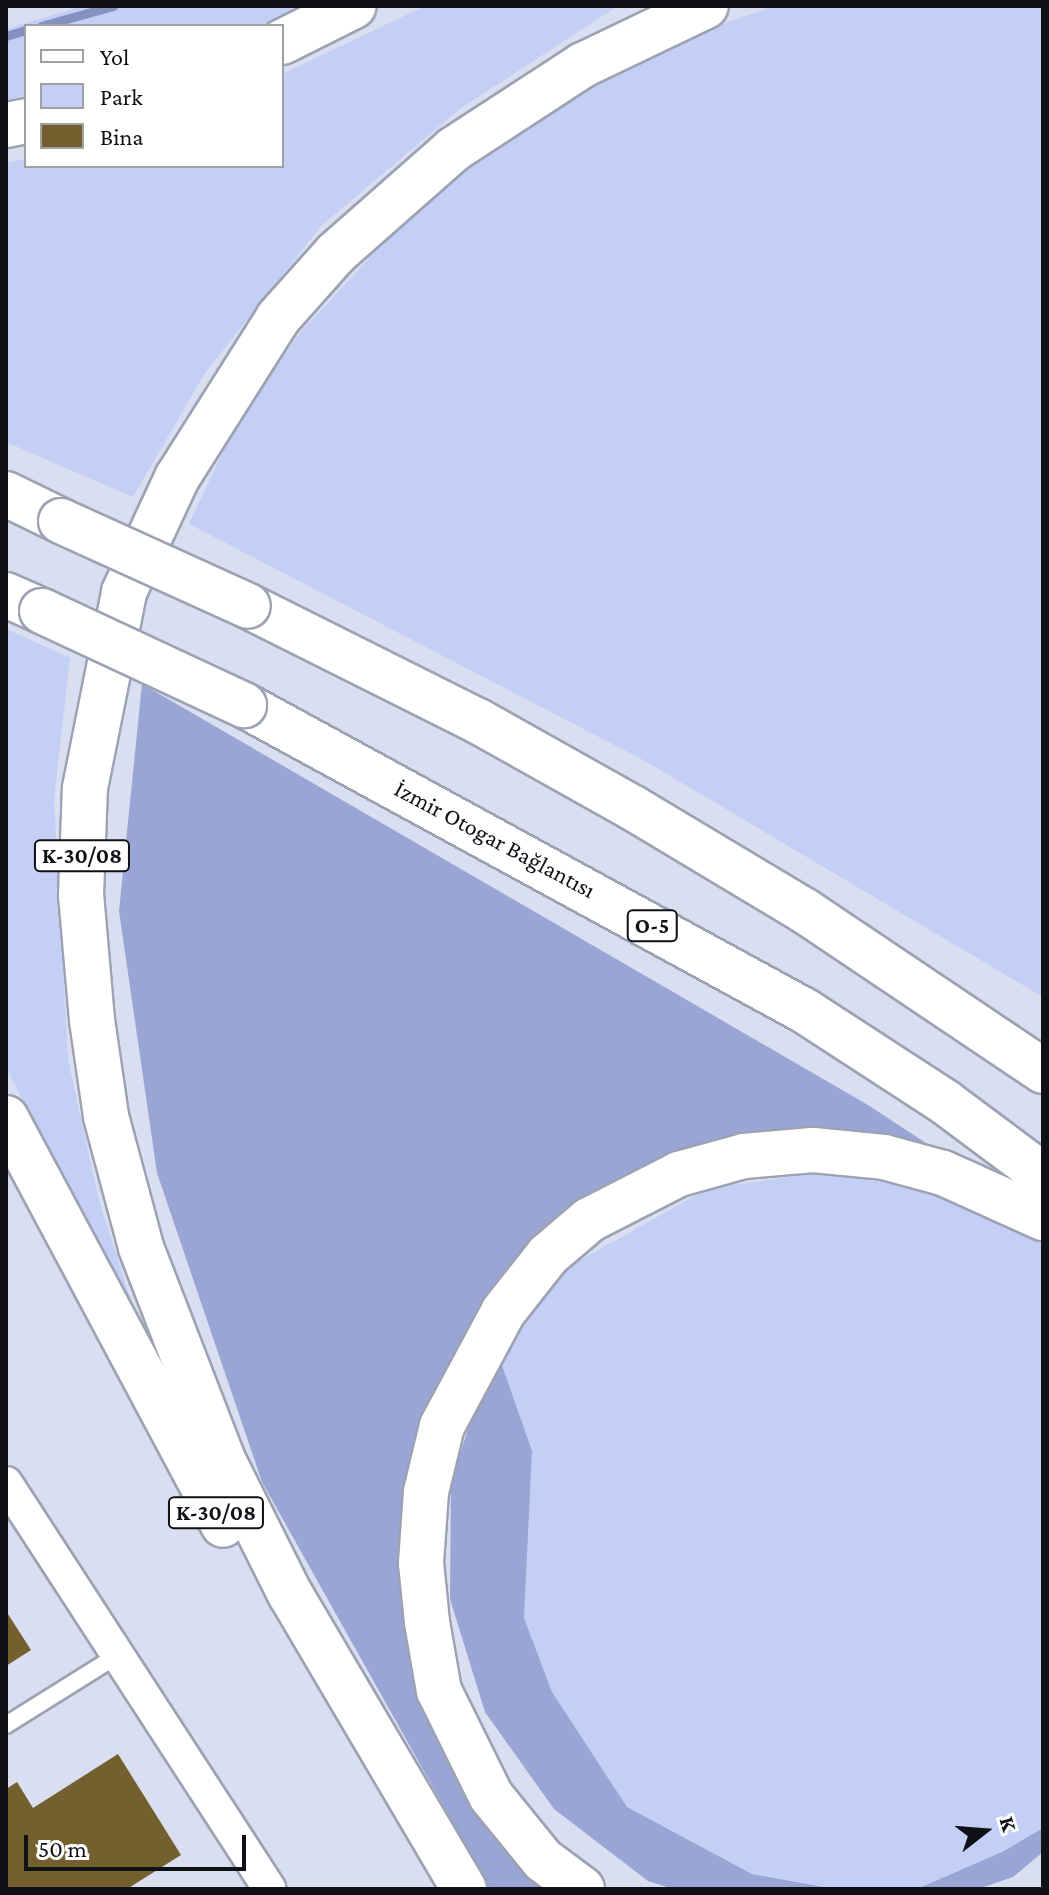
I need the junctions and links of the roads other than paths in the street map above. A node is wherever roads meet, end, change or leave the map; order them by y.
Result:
1 (354, 6) edge
2 (706, 6) edge
3 (284, 41) edge
4 (6, 494) edge
5 (24, 603) edge
6 (1043, 1071) edge
7 (6, 1118) edge
8 (1043, 1175) edge
9 (1043, 1218) edge
10 (6, 1483) edge
11 (118, 1655) junction
12 (6, 1725) edge
13 (270, 1889) edge
14 (457, 1889) edge
15 (464, 1889) edge
16 (582, 1889) edge

1 - 3 highway
2 - 15 highway, K-30/08
4 - 6 highway, bridge
5 - 8 highway, İzmir Otogar Bağlantısı / O-5, bridge
7 - 14 highway, K-30/08
9 - 16 highway
10 - 11 street
11 - 12 lane
11 - 13 street

